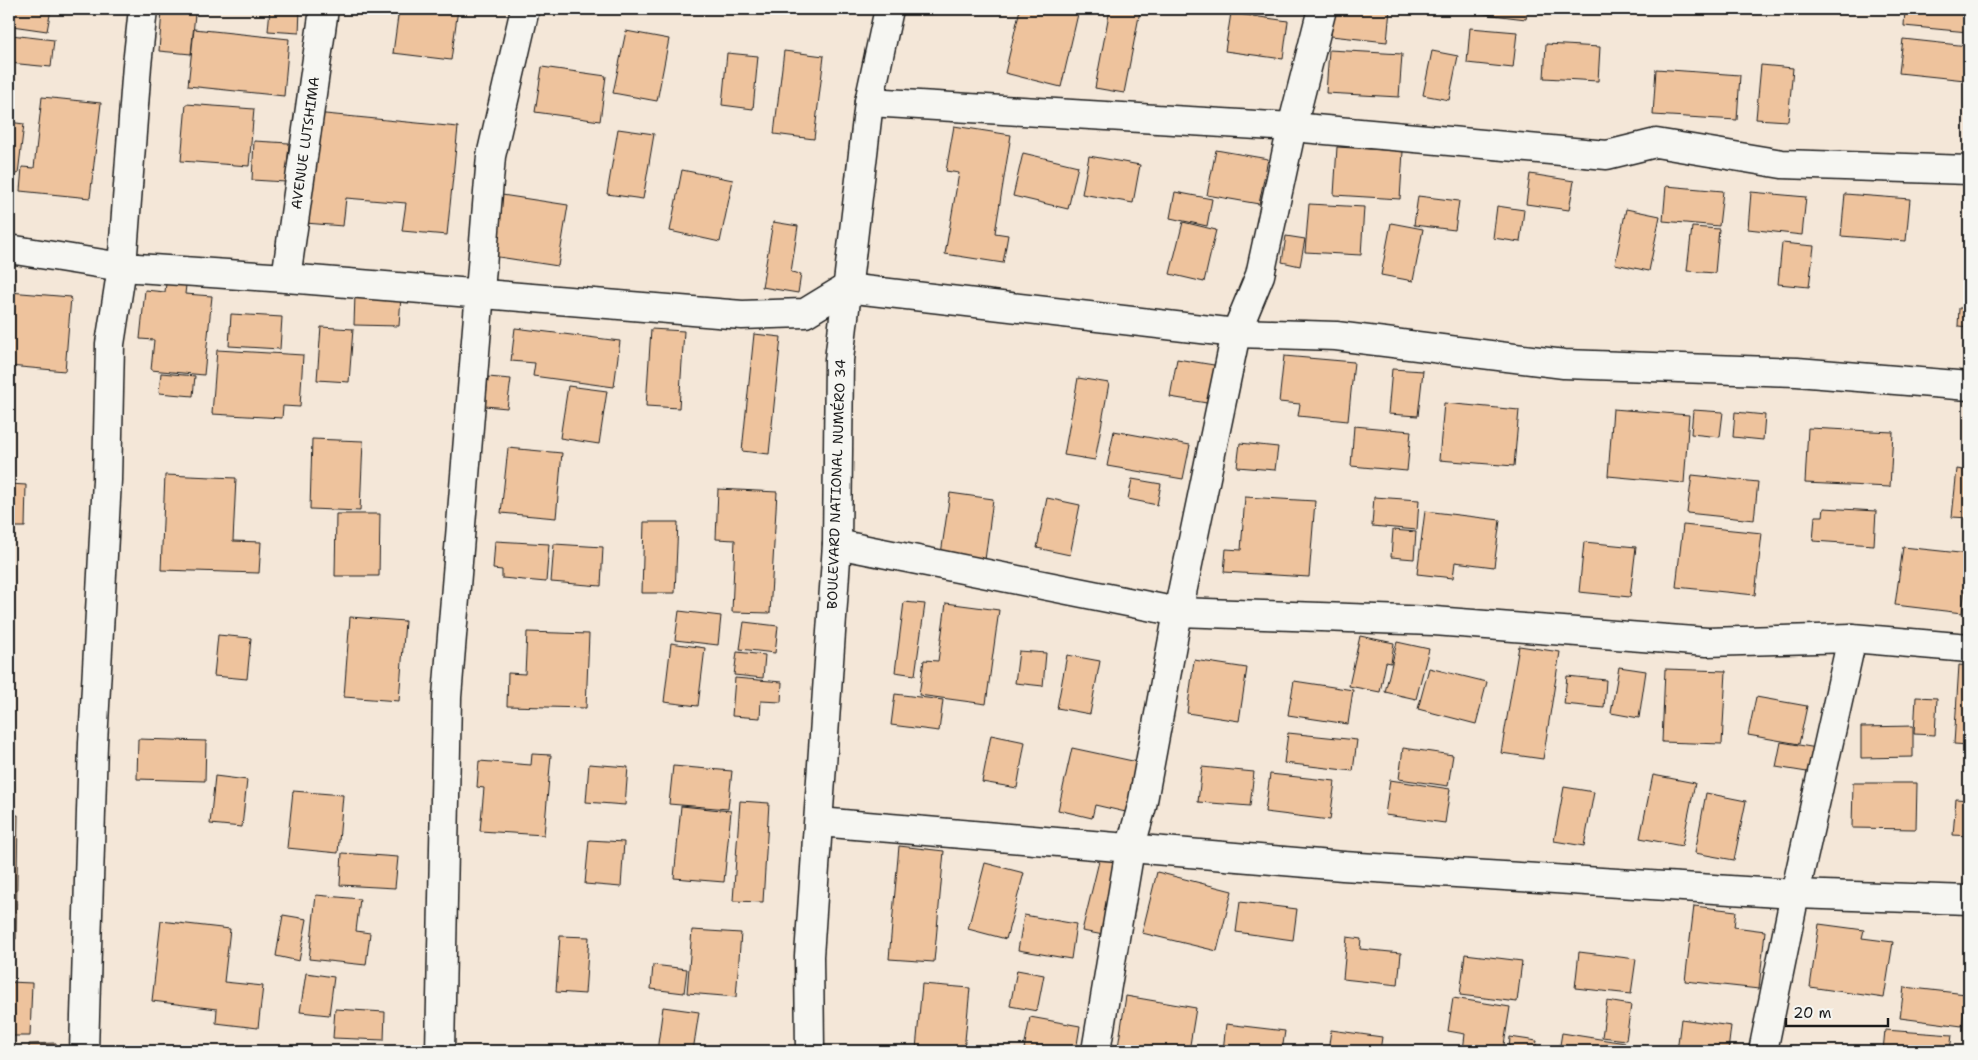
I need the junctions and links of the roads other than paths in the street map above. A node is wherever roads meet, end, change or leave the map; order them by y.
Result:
1 (143, 9) edge
2 (324, 9) edge
3 (525, 9) edge
4 (889, 9) edge
5 (1322, 9) edge
6 (869, 102) junction
7 (1292, 127) junction
8 (1969, 170) edge
9 (9, 248) edge
10 (122, 267) junction
11 (286, 278) junction
12 (846, 288) junction
13 (480, 294) junction
14 (1236, 332) junction
15 (1969, 386) edge
16 (837, 544) junction
17 (1178, 612) junction
18 (1852, 638) junction
19 (1969, 648) edge
20 (819, 822) junction
21 (1130, 849) junction
22 (1795, 894) junction
23 (1969, 900) edge
24 (84, 1051) edge
25 (440, 1051) edge
26 (810, 1051) edge
27 (1096, 1051) edge
28 (1763, 1051) edge

1 - 10 street
2 - 11 street, AVENUE LUTSHIMA
3 - 13 street
4 - 6 street, BOULEVARD NATIONAL NUMÉRO 34
5 - 7 street
6 - 7 street
6 - 12 street, BOULEVARD NATIONAL NUMÉRO 34
7 - 8 street
7 - 14 street
9 - 10 street
10 - 11 street
10 - 24 street
11 - 13 street
12 - 13 street
12 - 14 street
12 - 16 street, BOULEVARD NATIONAL NUMÉRO 34
13 - 25 street
14 - 15 street
14 - 17 street
16 - 17 street
16 - 20 street, BOULEVARD NATIONAL NUMÉRO 34
17 - 18 street
17 - 21 street
18 - 19 street
18 - 22 street
20 - 21 street
20 - 26 street, BOULEVARD NATIONAL NUMÉRO 34
21 - 22 street
21 - 27 street
22 - 23 street
22 - 28 street

